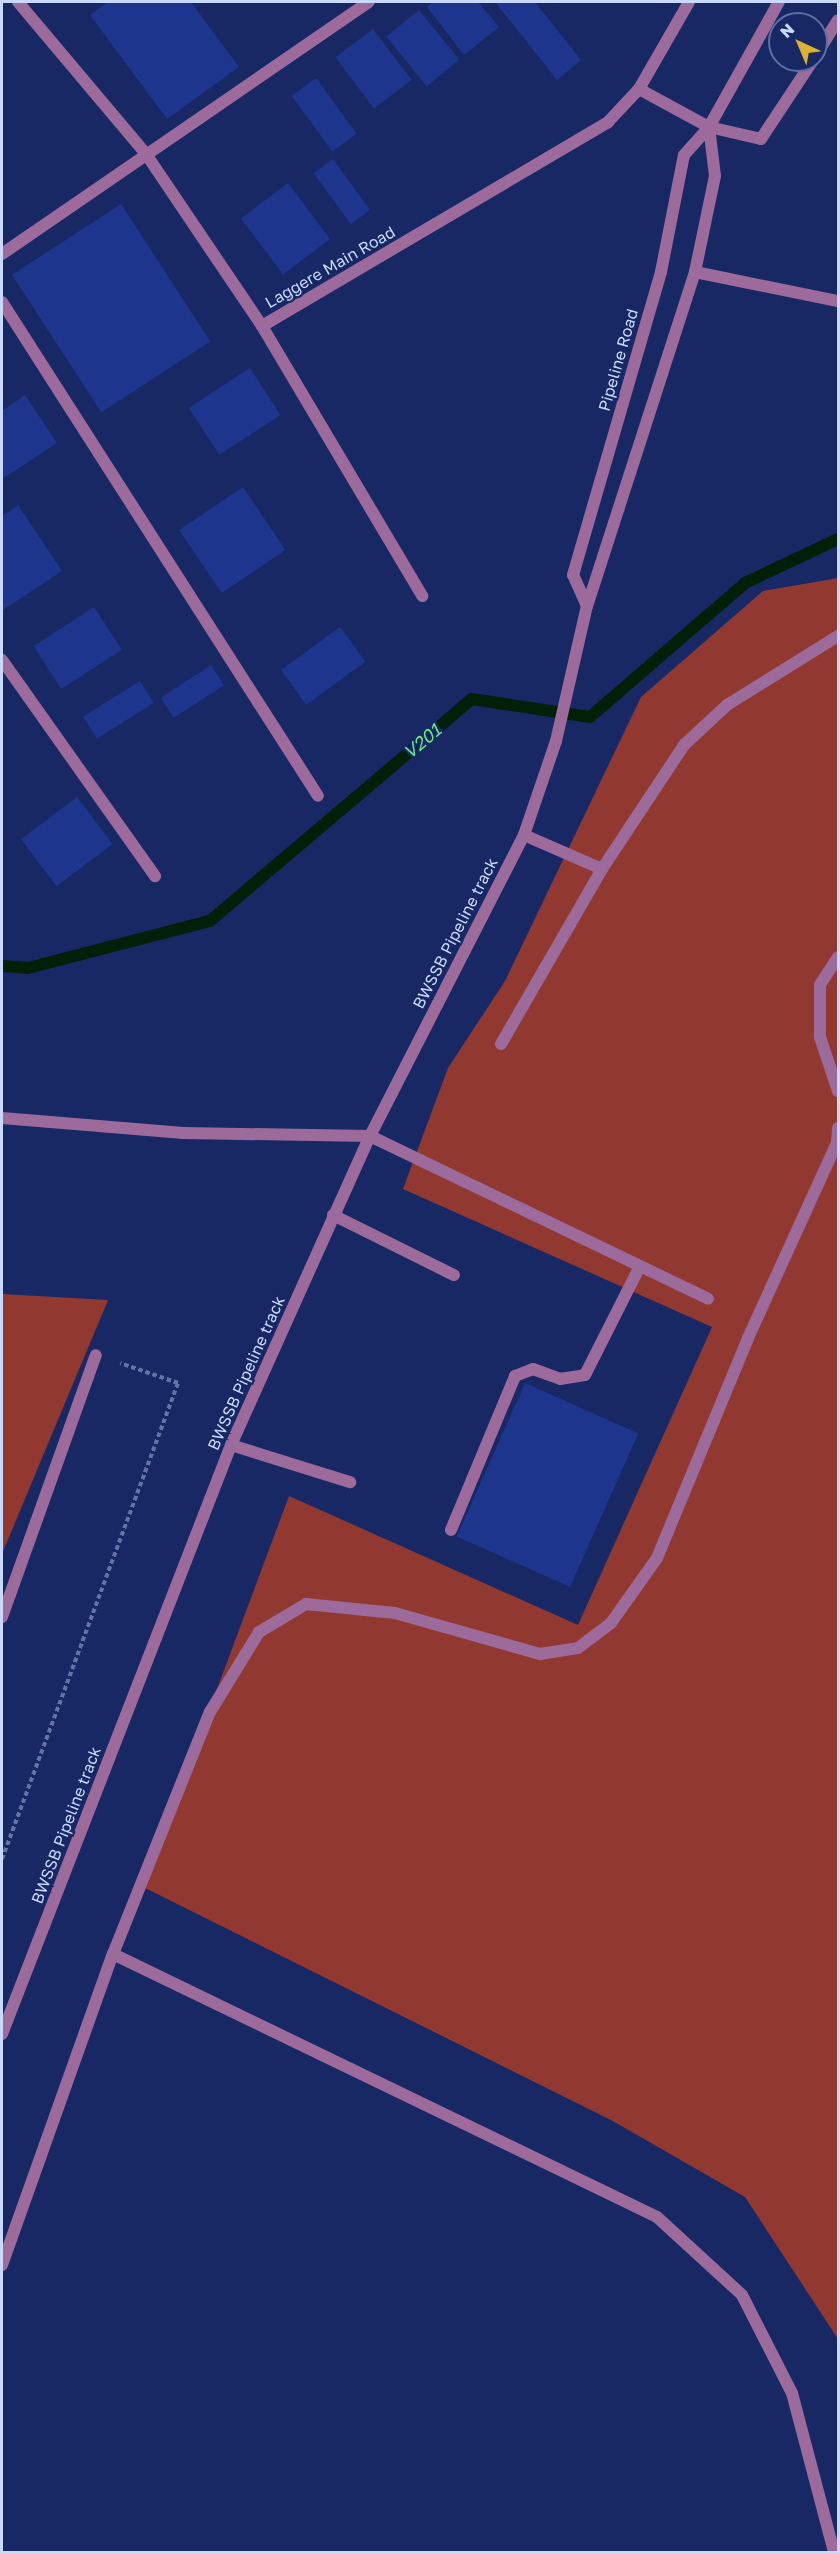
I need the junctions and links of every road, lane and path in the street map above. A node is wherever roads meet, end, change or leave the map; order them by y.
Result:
1 (18, 2) edge
2 (369, 2) edge
3 (689, 2) edge
4 (779, 2) edge
5 (838, 20) edge
6 (828, 36) edge
7 (805, 72) edge
8 (639, 89) junction
9 (709, 127) junction
10 (146, 154) junction
11 (2, 254) edge
12 (695, 272) junction
13 (838, 301) edge
14 (2, 302) edge
15 (262, 326) junction
16 (422, 596) dead end
17 (587, 606) junction
18 (838, 636) edge
19 (2, 660) edge
20 (318, 796) dead end
21 (524, 835) junction
22 (602, 869) junction
23 (155, 876) dead end
24 (838, 957) edge
25 (501, 1044) dead end
26 (838, 1091) edge
27 (2, 1119) edge
28 (838, 1128) edge
29 (370, 1136) junction
30 (333, 1215) junction
31 (640, 1266) junction
32 (454, 1275) dead end
33 (708, 1299) dead end
34 (96, 1355) joint
35 (231, 1445) junction
36 (350, 1482) dead end
37 (451, 1530) dead end
38 (2, 1617) edge
39 (2, 1859) edge
40 (112, 1954) junction
41 (2, 2034) edge
42 (2, 2265) edge
43 (834, 2553) edge

1 - 10 street, Laggere Main Road
2 - 10 street
3 - 8 street, Laggere Main Road
4 - 9 street, Pipeline Road
5 - 6 street
7 - 9 street
8 - 9 street
8 - 15 street, Laggere Main Road
9 - 12 street
9 - 17 street, Pipeline Road
10 - 11 street
10 - 15 street, Laggere Main Road
12 - 13 street
12 - 17 street
14 - 20 street
15 - 16 street
17 - 21 street, BWSSB Pipeline track
18 - 22 street
19 - 23 street
21 - 22 street
21 - 29 street, BWSSB Pipeline track
22 - 25 street
24 - 26 street
27 - 29 street
28 - 40 street
29 - 30 street, BWSSB Pipeline track
29 - 31 street
30 - 32 street
30 - 35 street, BWSSB Pipeline track
31 - 33 street
31 - 37 street
34 - 38 street
34 - 39 path
35 - 36 street
35 - 41 street, BWSSB Pipeline track
40 - 42 street
40 - 43 street

